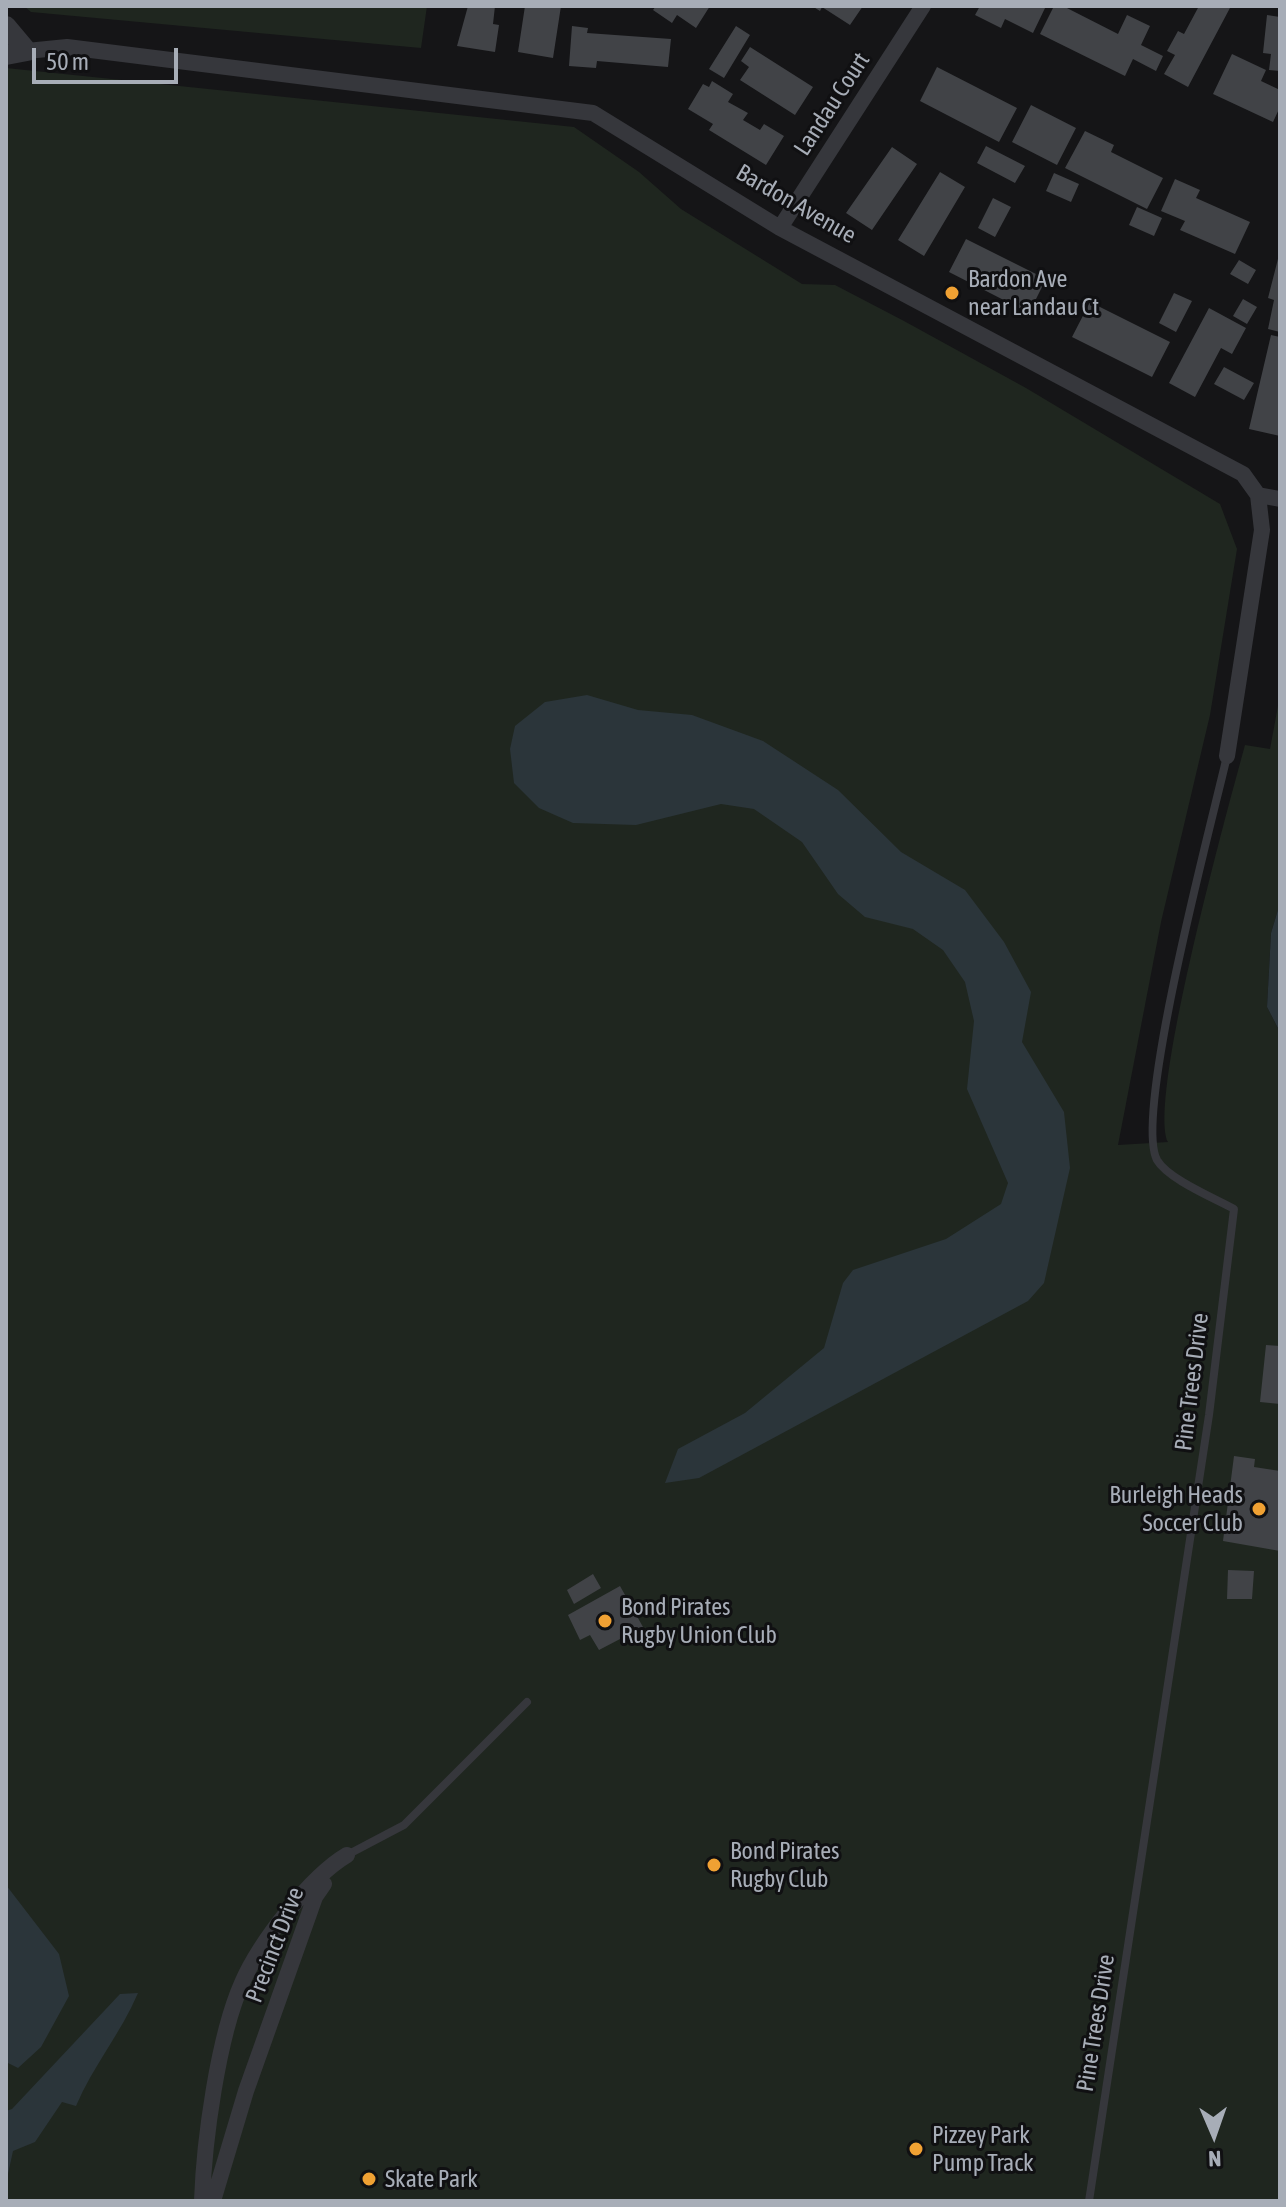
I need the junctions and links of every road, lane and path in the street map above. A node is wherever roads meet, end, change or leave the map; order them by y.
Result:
1 (923, 6) edge
2 (6, 26) edge
3 (16, 53) edge
4 (780, 228) junction
5 (1258, 495) junction
6 (1280, 499) edge
7 (1227, 756) joint
8 (527, 1702) dead end
9 (347, 1855) junction
10 (202, 2201) edge
11 (213, 2201) edge
12 (1089, 2201) edge

1 - 4 street, Landau Court
2 - 3 street
3 - 4 street, Bardon Avenue
4 - 5 street, Bardon Avenue
5 - 6 street
5 - 7 street
7 - 12 lane, Pine Trees Drive
8 - 9 lane
9 - 10 street, Precinct Drive
9 - 11 street, Precinct Drive

